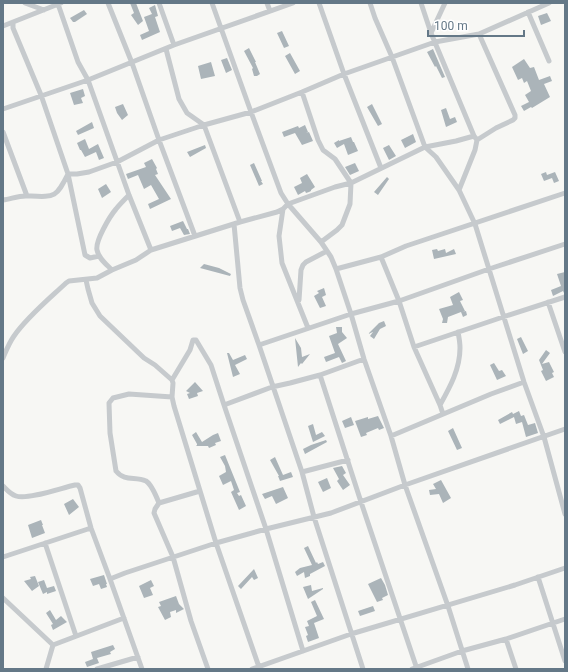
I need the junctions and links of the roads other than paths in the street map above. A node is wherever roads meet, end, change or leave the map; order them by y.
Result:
1 (25, 3) edge
2 (108, 3) edge
3 (159, 3) edge
4 (212, 3) edge
5 (267, 3) edge
6 (293, 3) edge
7 (319, 3) edge
8 (370, 3) edge
9 (421, 3) edge
10 (445, 3) edge
11 (549, 3) edge
12 (60, 4) edge
13 (44, 10) junction
14 (270, 10) junction
15 (528, 12) junction
16 (13, 22) junction
17 (3, 26) edge
18 (221, 29) junction
19 (431, 33) junction
20 (479, 34) junction
21 (435, 42) junction
22 (174, 45) junction
23 (166, 49) junction
24 (392, 57) junction
25 (549, 60) dead end
26 (132, 63) junction
27 (344, 74) junction
28 (88, 80) junction
29 (302, 92) junction
30 (41, 96) junction
31 (3, 109) edge
32 (251, 112) junction
33 (204, 126) junction
34 (3, 132) edge
35 (475, 138) junction
36 (159, 140) junction
37 (425, 147) junction
38 (117, 162) junction
39 (381, 168) junction
40 (68, 174) junction
41 (350, 183) junction
42 (459, 190) junction
43 (565, 193) edge
44 (129, 195) junction
45 (27, 196) junction
46 (3, 200) edge
47 (288, 204) junction
48 (283, 209) junction
49 (240, 222) junction
50 (234, 224) junction
51 (475, 224) junction
52 (195, 236) junction
53 (321, 242) junction
54 (565, 244) edge
55 (150, 250) junction
56 (327, 251) junction
57 (99, 256) junction
58 (381, 257) junction
59 (336, 269) junction
60 (489, 269) junction
61 (112, 270) junction
62 (86, 280) junction
63 (565, 297) edge
64 (399, 301) junction
65 (298, 302) junction
66 (548, 302) junction
67 (351, 314) junction
68 (503, 317) junction
69 (308, 328) junction
70 (458, 332) junction
71 (259, 345) junction
72 (414, 347) junction
73 (565, 352) edge
74 (3, 358) edge
75 (364, 359) junction
76 (320, 375) junction
77 (172, 380) junction
78 (524, 382) junction
79 (272, 387) junction
80 (172, 396) junction
81 (224, 405) junction
82 (440, 405) junction
83 (442, 414) junction
84 (565, 429) edge
85 (391, 436) junction
86 (544, 437) junction
87 (348, 460) junction
88 (302, 472) junction
89 (405, 485) junction
90 (3, 486) edge
91 (200, 491) junction
92 (361, 502) junction
93 (159, 503) junction
94 (565, 514) edge
95 (314, 517) junction
96 (91, 528) junction
97 (266, 529) junction
98 (45, 543) junction
99 (216, 543) junction
100 (3, 557) edge
101 (173, 557) junction
102 (565, 568) edge
103 (538, 577) junction
104 (110, 579) junction
105 (3, 598) edge
106 (448, 606) junction
107 (124, 618) junction
108 (565, 619) edge
109 (401, 620) junction
110 (553, 623) junction
111 (351, 634) junction
112 (76, 636) junction
113 (506, 639) junction
114 (53, 645) junction
115 (304, 651) junction
116 (462, 651) junction
117 (138, 657) junction
118 (565, 661) edge
119 (259, 667) junction
120 (46, 669) edge
121 (97, 669) edge
122 (142, 669) edge
123 (208, 669) edge
124 (252, 669) edge
125 (363, 669) edge
126 (415, 669) edge
127 (468, 669) edge
128 (516, 669) edge

1 - 13 street
2 - 26 street
3 - 22 street
4 - 18 street
5 - 14 street
6 - 14 street
7 - 27 street
8 - 24 street
9 - 19 street
10 - 19 street
11 - 15 street
12 - 13 street
12 - 28 street
13 - 16 street
14 - 18 street
15 - 20 street
15 - 25 street
16 - 17 street
16 - 30 street
18 - 22 street
18 - 32 street
19 - 21 street
20 - 21 street
20 - 35 street
21 - 24 street
21 - 35 street
22 - 23 street
23 - 26 street
23 - 33 street
24 - 27 street
24 - 37 street
26 - 28 street
26 - 36 street
27 - 29 street
27 - 39 street
28 - 30 street
28 - 38 street
29 - 32 street
29 - 41 street
30 - 31 street
30 - 40 street
32 - 33 street
32 - 47 street
33 - 36 street
33 - 49 street
34 - 45 street
35 - 37 street
35 - 42 street
36 - 38 street
36 - 52 street
37 - 39 street
37 - 42 street
38 - 40 street
38 - 44 street
39 - 41 street
40 - 45 street
40 - 57 street
41 - 47 street
41 - 53 street
42 - 51 street
43 - 51 street
44 - 55 street
44 - 57 street
45 - 46 street
47 - 48 street
47 - 53 street
48 - 49 street
48 - 65 street
49 - 50 street
50 - 52 street
50 - 71 street
51 - 58 street
51 - 60 street
52 - 55 street
53 - 56 street
54 - 60 street
55 - 61 street
56 - 59 street
56 - 65 street
57 - 61 street
58 - 59 street
58 - 64 street
59 - 67 street
60 - 64 street
60 - 68 street
61 - 62 street
62 - 74 street
62 - 77 street
63 - 66 street
64 - 67 street
64 - 72 street
65 - 69 street
66 - 68 street
66 - 73 street
67 - 69 street
67 - 75 street
68 - 70 street
68 - 78 street
69 - 71 street
70 - 72 street
70 - 82 street
71 - 79 street
72 - 82 street
75 - 76 street
75 - 85 street
76 - 79 street
76 - 87 street
77 - 80 street
77 - 81 street
78 - 83 street
78 - 86 street
79 - 81 street
79 - 88 street
80 - 91 street
80 - 93 street
81 - 97 street
82 - 83 street
83 - 85 street
84 - 86 street
85 - 89 street
86 - 89 street
86 - 94 street
87 - 88 street
87 - 92 street
88 - 95 street
89 - 92 street
89 - 106 street
90 - 96 street
91 - 93 street
91 - 99 street
92 - 95 street
92 - 109 street
93 - 101 street
95 - 97 street
95 - 111 street
96 - 98 street
96 - 104 street
97 - 99 street
97 - 115 street
98 - 100 street
98 - 112 street
99 - 101 street
99 - 119 street
101 - 104 street
101 - 123 street
102 - 103 street
103 - 106 street
103 - 110 street
104 - 107 street
105 - 114 street
106 - 109 street
106 - 116 street
107 - 112 street
107 - 117 street
108 - 110 street
109 - 111 street
109 - 126 street
110 - 113 street
110 - 118 street
111 - 115 street
111 - 125 street
112 - 114 street
113 - 116 street
113 - 128 street
114 - 120 street
115 - 119 street
116 - 126 street
116 - 127 street
117 - 121 street
117 - 122 street
119 - 124 street

